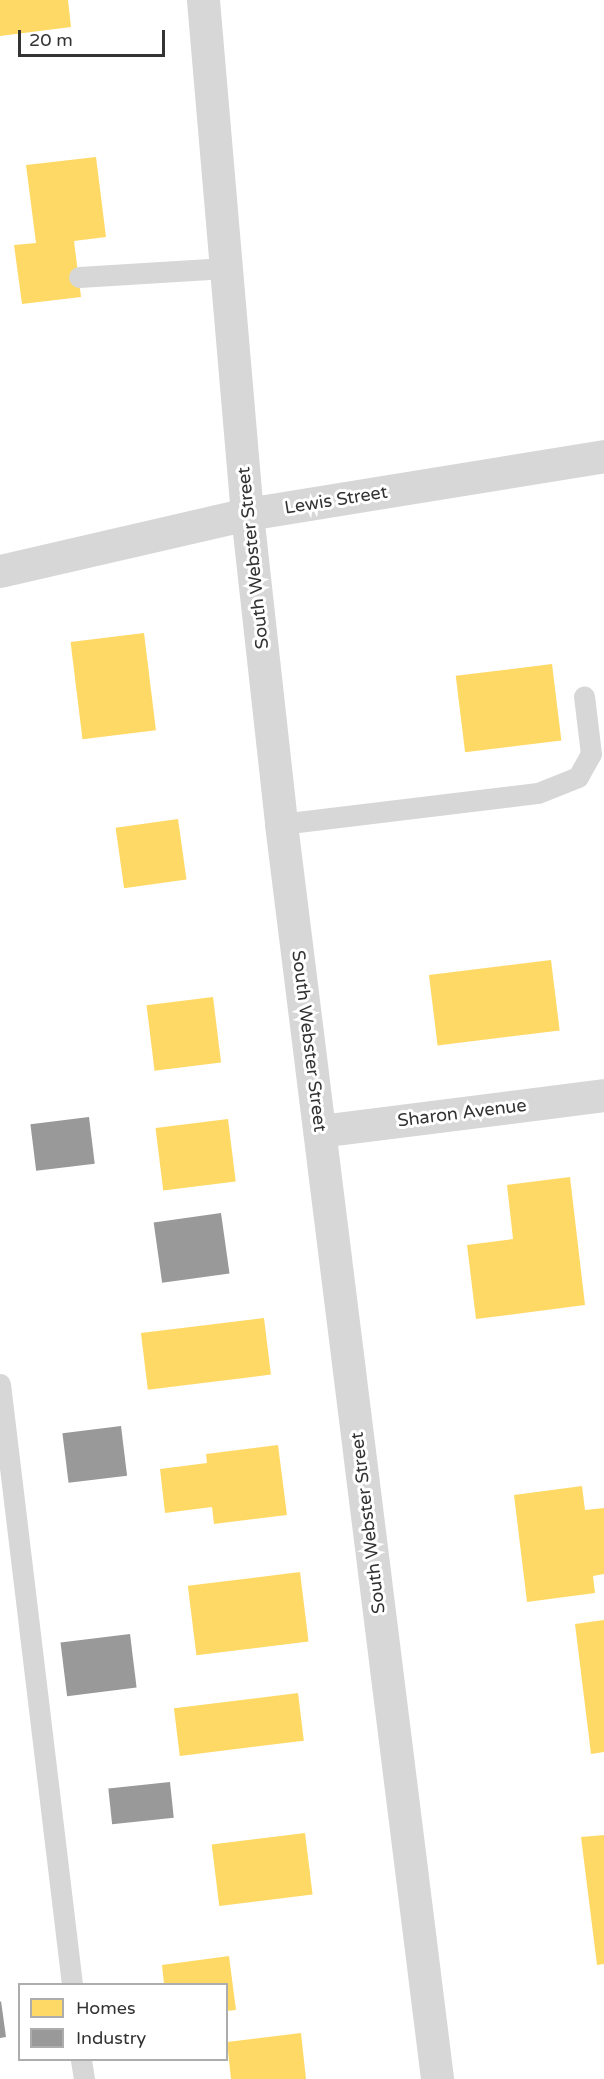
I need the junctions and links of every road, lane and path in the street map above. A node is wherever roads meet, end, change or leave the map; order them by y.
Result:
1 (203, 0) edge
2 (226, 268) junction
3 (79, 277) dead end
4 (604, 456) edge
5 (247, 514) junction
6 (0, 571) edge
7 (584, 696) dead end
8 (281, 824) junction
9 (604, 1095) edge
10 (320, 1131) junction
11 (0, 1384) edge
12 (72, 1983) edge
13 (81, 2061) edge
14 (84, 2079) edge
15 (437, 2079) edge

1 - 2 street, South Webster Street
2 - 3 lane
2 - 5 street, South Webster Street
4 - 5 street, Lewis Street
5 - 6 street, Lewis Street
5 - 8 street, South Webster Street
7 - 8 lane
8 - 10 street, South Webster Street
9 - 10 street, Sharon Avenue
10 - 15 street, South Webster Street
11 - 12 lane
13 - 14 lane

